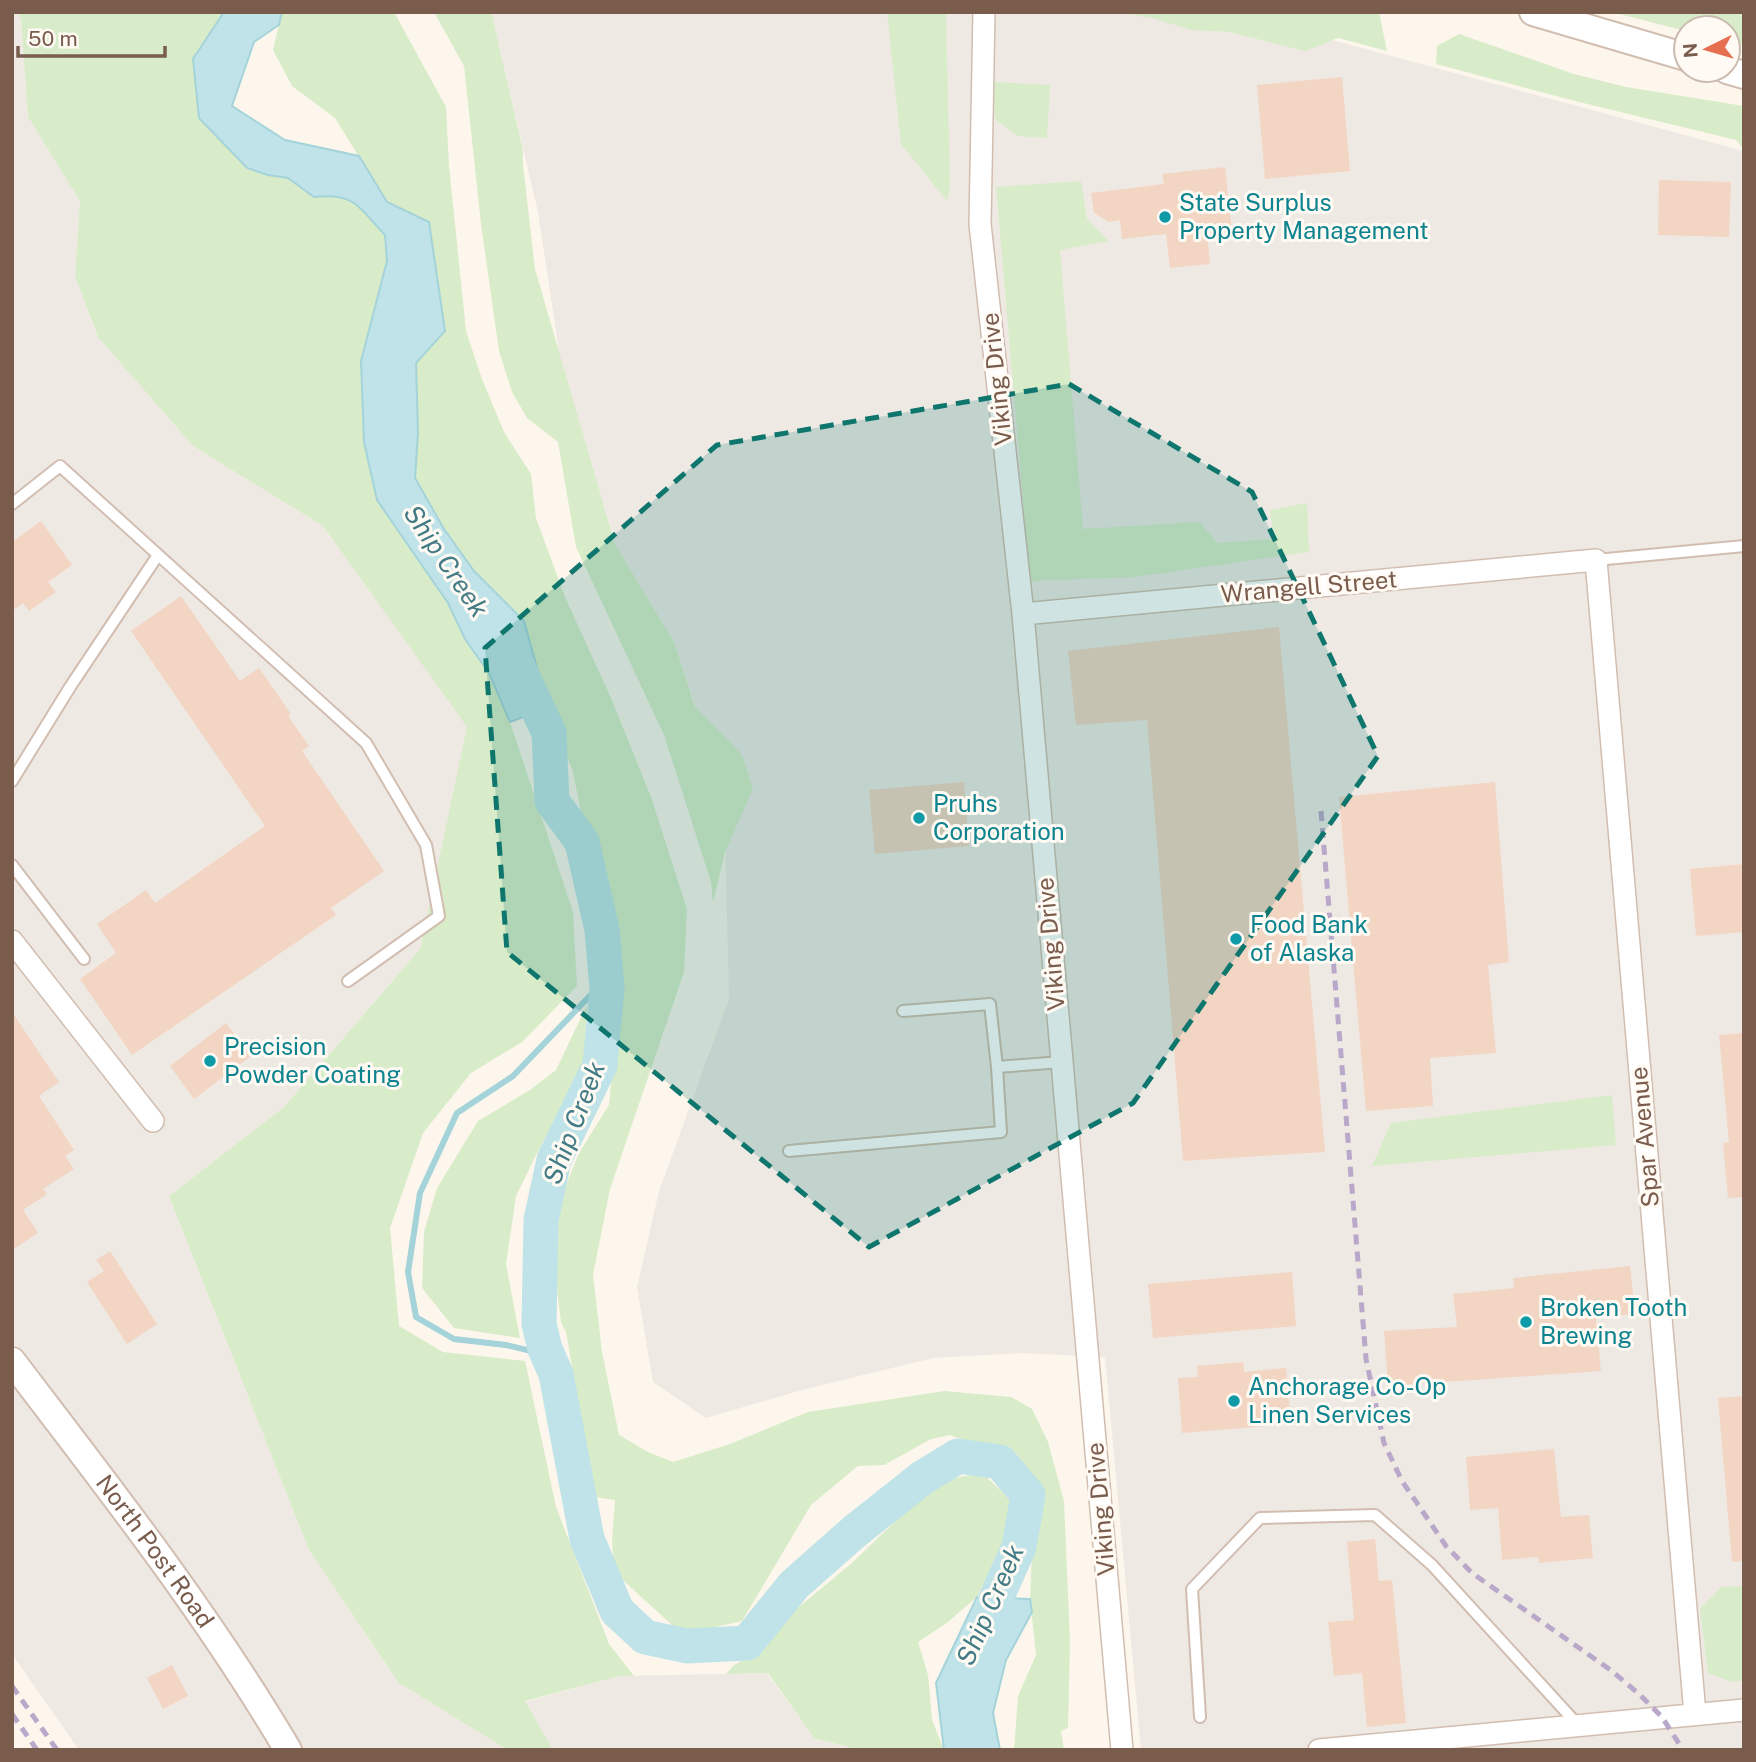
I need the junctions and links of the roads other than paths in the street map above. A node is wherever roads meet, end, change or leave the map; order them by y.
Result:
1 (984, 12) edge
2 (1533, 12) edge
3 (1672, 53) edge
4 (12, 504) edge
5 (1744, 546) edge
6 (158, 555) junction
7 (1596, 560) junction
8 (1023, 614) junction
9 (12, 781) edge
10 (12, 865) edge
11 (12, 941) edge
12 (84, 959) dead end
13 (348, 981) dead end
14 (903, 1011) dead end
15 (1062, 1062) junction
16 (997, 1067) junction
17 (153, 1121) dead end
18 (789, 1151) dead end
19 (12, 1361) edge
20 (1744, 1710) edge
21 (1695, 1714) junction
22 (1200, 1717) dead end
23 (1577, 1725) junction
24 (1373, 1748) edge
25 (288, 1750) edge
26 (1122, 1750) edge
27 (1319, 1750) edge

1 - 8 street, Viking Drive
2 - 3 street
4 - 6 lane
5 - 7 lane
6 - 9 lane
6 - 13 lane
7 - 8 street, Wrangell Street
7 - 21 street, Spar Avenue
8 - 15 street, Viking Drive
10 - 12 lane
11 - 17 street
14 - 16 lane
15 - 16 lane
15 - 26 street, Viking Drive
16 - 18 lane
19 - 25 street, North Post Road
20 - 21 street
21 - 23 street
22 - 23 lane
23 - 24 street
24 - 27 street

